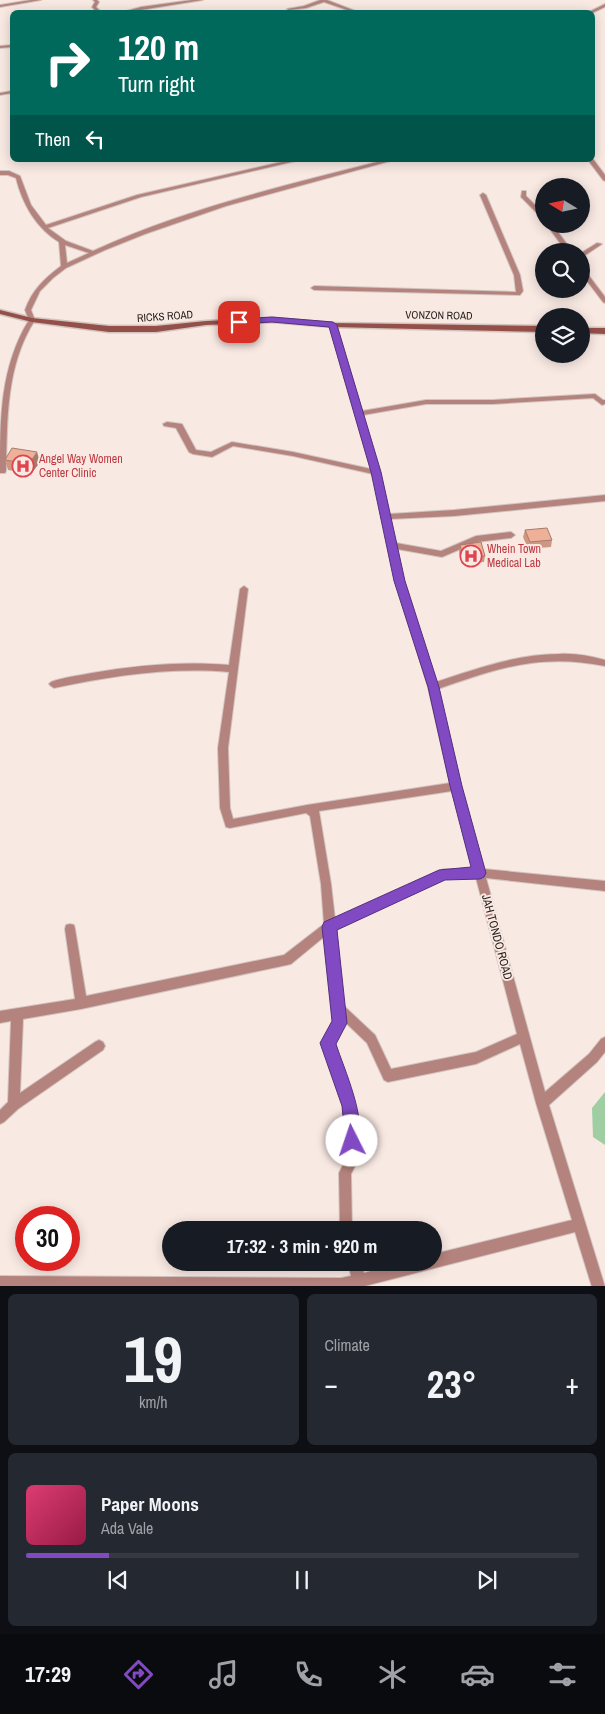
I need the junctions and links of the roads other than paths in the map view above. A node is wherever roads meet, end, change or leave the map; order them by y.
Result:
1 (39, 0) edge
2 (95, 0) edge
3 (202, 0) edge
4 (323, 0) edge
5 (0, 6) edge
6 (289, 8) dead end
7 (97, 10) edge
8 (133, 10) edge
9 (350, 10) edge
10 (288, 162) edge
11 (382, 162) edge
12 (592, 162) edge
13 (0, 173) edge
14 (605, 179) edge
15 (524, 192) dead end
16 (483, 195) dead end
17 (535, 210) edge
18 (45, 226) junction
19 (62, 242) junction
20 (599, 244) dead end
21 (590, 250) edge
22 (93, 253) junction
23 (64, 267) junction
24 (590, 281) edge
25 (314, 288) dead end
26 (605, 301) edge
27 (0, 312) edge
28 (32, 320) junction
29 (333, 325) junction
30 (535, 329) edge
31 (590, 330) edge
32 (605, 330) edge
33 (604, 405) edge
34 (359, 414) junction
35 (167, 424) dead end
36 (2, 428) edge
37 (2, 471) dead end
38 (376, 472) junction
39 (605, 498) edge
40 (387, 517) junction
41 (511, 535) dead end
42 (393, 545) junction
43 (244, 589) dead end
44 (605, 663) edge
45 (234, 669) junction
46 (54, 684) dead end
47 (434, 687) junction
48 (456, 786) junction
49 (307, 810) junction
50 (480, 873) junction
51 (605, 886) edge
52 (329, 927) junction
53 (70, 929) dead end
54 (81, 1003) junction
55 (338, 1008) junction
56 (17, 1014) junction
57 (0, 1017) edge
58 (524, 1037) junction
59 (605, 1043) edge
60 (100, 1046) dead end
61 (542, 1103) junction
62 (14, 1105) junction
63 (0, 1118) edge
64 (346, 1221) edge
65 (580, 1224) junction
66 (442, 1259) edge
67 (356, 1271) edge
68 (394, 1271) edge
69 (359, 1280) junction
70 (0, 1283) edge
71 (599, 1286) edge

1 - 5 street
2 - 7 street
3 - 8 street
4 - 6 street
4 - 9 street
10 - 18 street
11 - 22 street
12 - 14 street
13 - 18 street
15 - 17 street
16 - 25 street
18 - 19 street
19 - 22 street
19 - 23 street
20 - 21 street
22 - 23 street
23 - 28 street
24 - 26 street
27 - 28 street, RICKS ROAD
28 - 29 street, RICKS ROAD
28 - 36 street
29 - 30 street, VONZON ROAD
29 - 34 street, JAH TONDO ROAD
31 - 32 street
33 - 34 street
34 - 38 street, JAH TONDO ROAD
35 - 38 street
36 - 37 street
38 - 40 street, JAH TONDO ROAD
39 - 40 street
40 - 42 street, JAH TONDO ROAD
41 - 42 street
42 - 47 street, JAH TONDO ROAD
43 - 45 street
44 - 47 street
45 - 46 street
45 - 49 street
47 - 48 street, JAH TONDO ROAD
48 - 49 street
48 - 50 street, JAH TONDO ROAD
49 - 52 street
50 - 51 street
50 - 52 street
50 - 58 street, JAH TONDO ROAD
52 - 54 street
52 - 55 street
53 - 54 street
54 - 56 street
55 - 58 street
55 - 64 street
56 - 57 street
56 - 62 street
58 - 61 street, JAH TONDO ROAD
59 - 61 street
60 - 62 street
61 - 65 street, JAH TONDO ROAD
62 - 63 street
65 - 66 street
65 - 71 street, JAH TONDO ROAD
67 - 69 street
68 - 69 street
69 - 70 street

